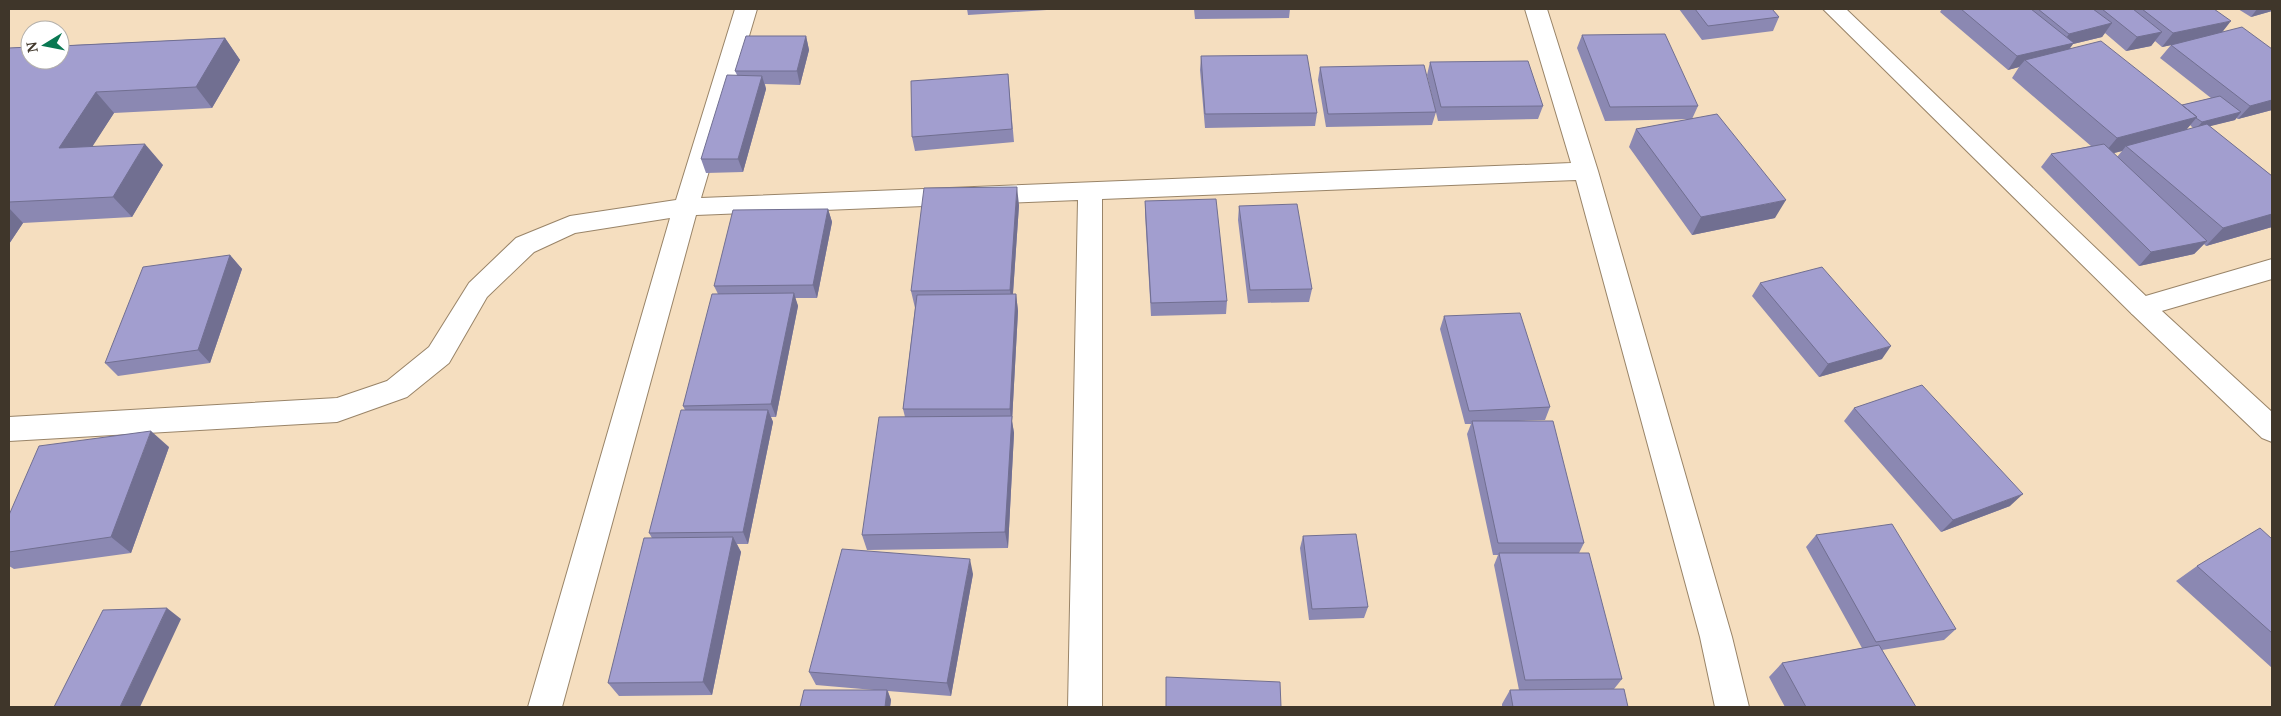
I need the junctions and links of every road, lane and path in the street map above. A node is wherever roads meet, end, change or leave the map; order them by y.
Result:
1 (746, 9) edge
2 (1536, 9) edge
3 (1834, 9) edge
4 (1586, 171) junction
5 (1090, 191) junction
6 (686, 207) junction
7 (2272, 269) edge
8 (2141, 306) junction
9 (9, 429) edge
10 (2272, 430) edge
11 (545, 707) edge
12 (1085, 707) edge
13 (1732, 707) edge

1 - 6 street
2 - 4 street
3 - 8 street
4 - 5 street
4 - 13 street
5 - 6 street
5 - 12 street
6 - 9 street
6 - 11 street
7 - 8 street
8 - 10 street

